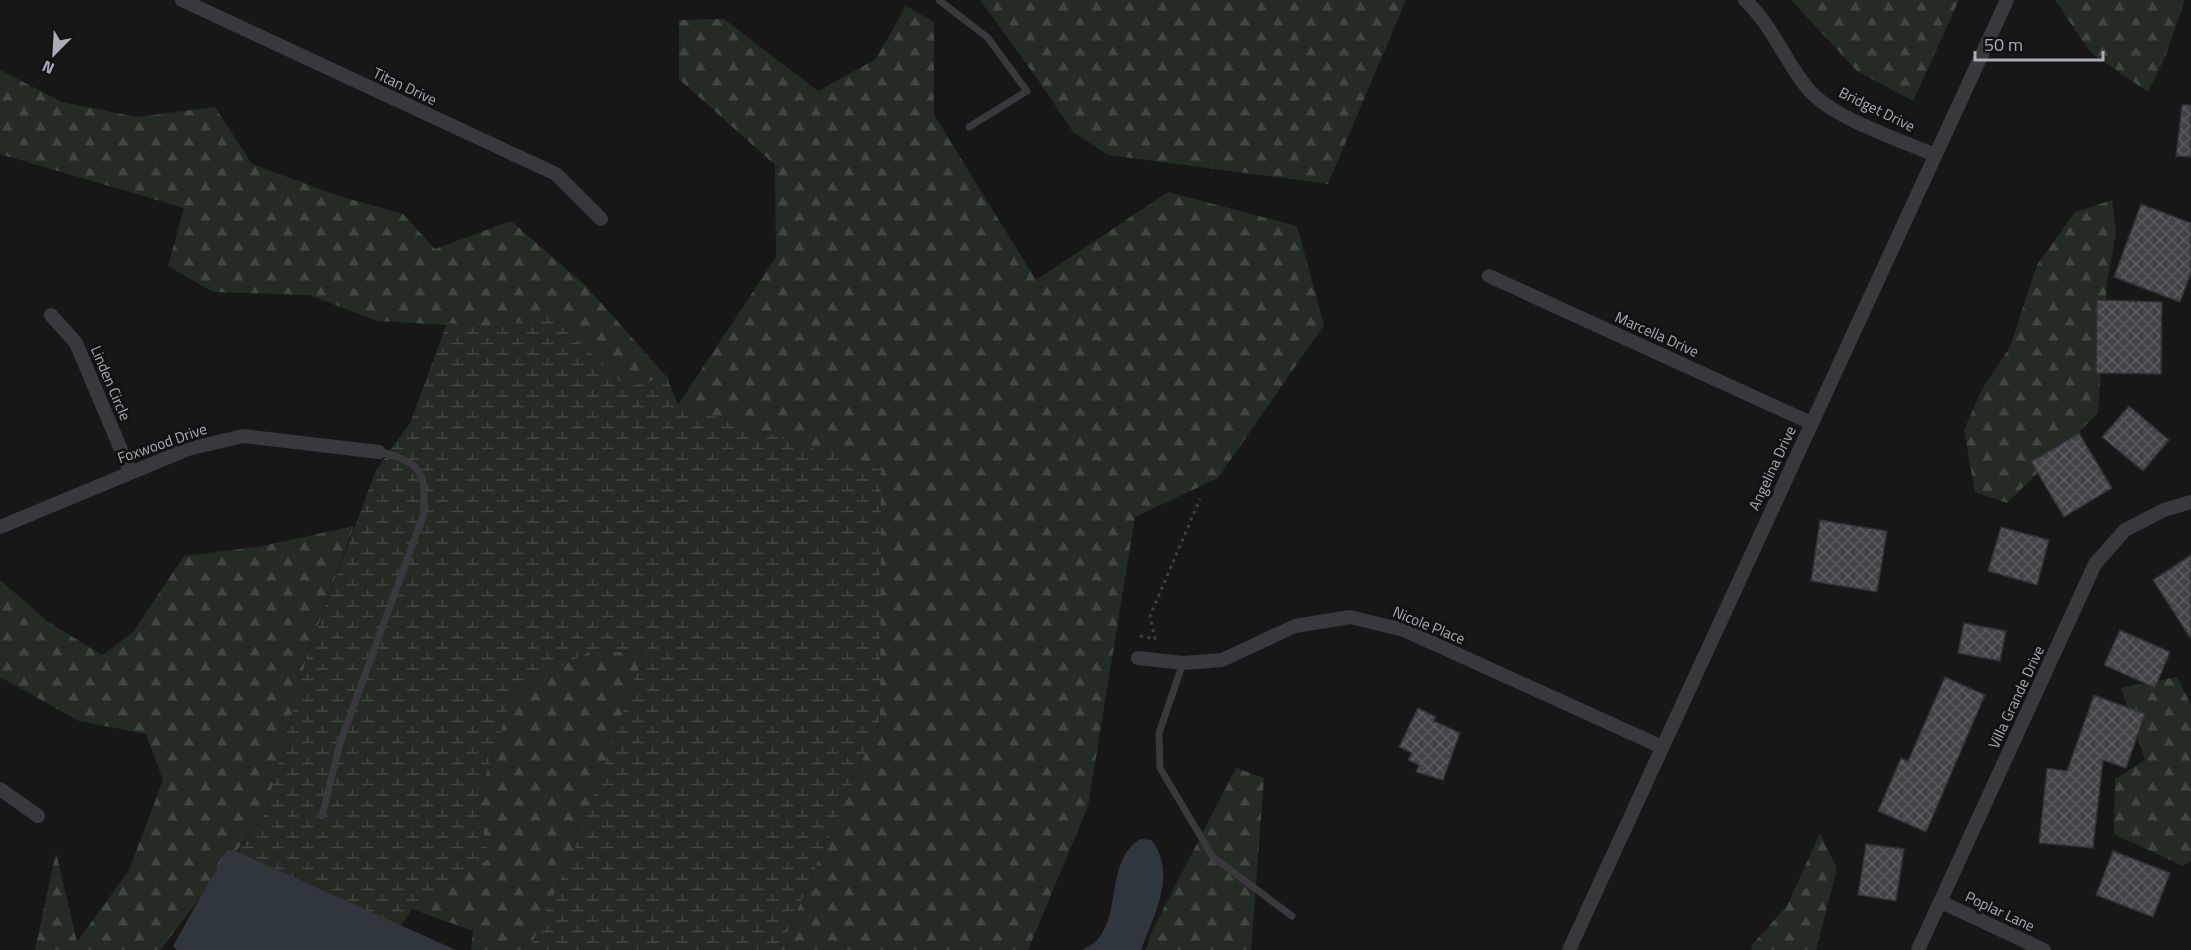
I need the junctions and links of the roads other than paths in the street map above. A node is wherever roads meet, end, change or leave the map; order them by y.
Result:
1 (183, 0) edge
2 (939, 0) edge
3 (1745, 0) edge
4 (2007, 0) edge
5 (969, 127) dead end
6 (1935, 155) junction
7 (601, 219) dead end
8 (1489, 276) dead end
9 (51, 315) dead end
10 (1811, 423) junction
11 (380, 452) joint
12 (130, 471) junction
13 (2191, 502) edge
14 (0, 527) edge
15 (1138, 658) dead end
16 (1183, 663) junction
17 (1662, 747) junction
18 (0, 789) edge
19 (38, 816) dead end
20 (322, 816) dead end
21 (1941, 902) junction
22 (1292, 916) dead end
23 (1569, 950) edge
24 (1918, 950) edge
25 (2044, 950) edge

1 - 7 street, Titan Drive
2 - 5 lane
3 - 6 street, Bridget Drive
4 - 6 street, Angelina Drive
6 - 10 street, Angelina Drive
8 - 10 street, Marcella Drive
9 - 12 street, Linden Circle
10 - 17 street, Angelina Drive
11 - 12 street, Foxwood Drive
11 - 20 lane
12 - 14 street, Foxwood Drive
13 - 21 street, Villa Grande Drive
15 - 16 street, Nicole Place
16 - 17 street, Nicole Place
16 - 22 lane
17 - 23 street, Angelina Drive
18 - 19 street
21 - 24 street, Villa Grande Drive
21 - 25 street, Poplar Lane

